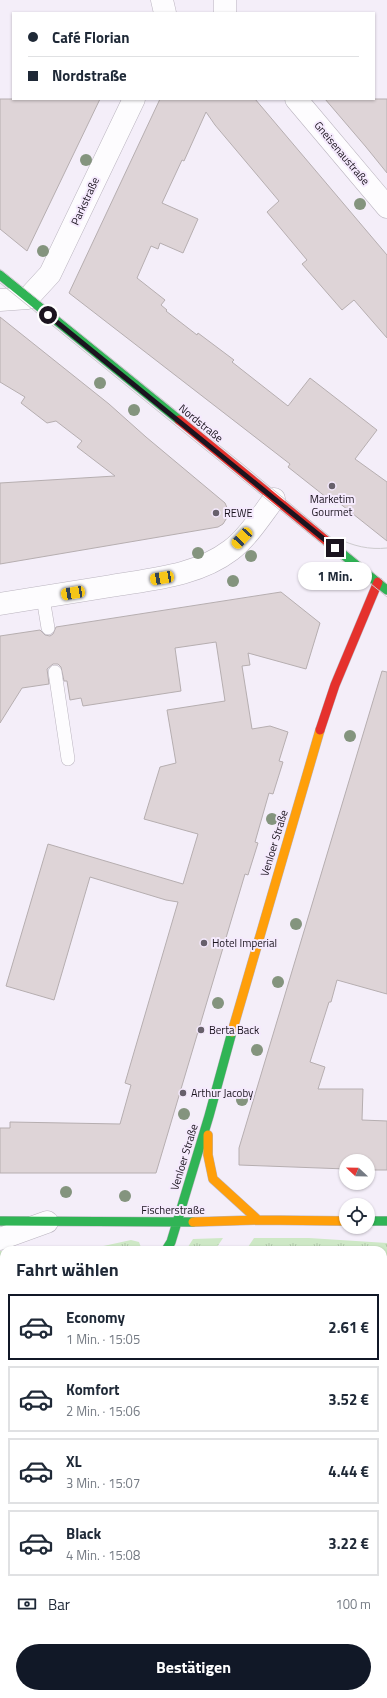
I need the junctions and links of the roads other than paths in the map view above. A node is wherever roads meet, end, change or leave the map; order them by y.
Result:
1 (162, 0) edge
2 (225, 0) edge
3 (165, 12) edge
4 (225, 12) edge
5 (134, 100) edge
6 (297, 100) edge
7 (387, 207) edge
8 (0, 275) edge
9 (28, 298) junction
10 (0, 300) edge
11 (274, 499) junction
12 (387, 576) edge
13 (378, 582) junction
14 (387, 590) edge
15 (43, 598) junction
16 (0, 604) edge
17 (48, 628) dead end
18 (55, 672) dead end
19 (68, 759) dead end
20 (208, 1116) junction
21 (258, 1220) junction
22 (0, 1221) edge
23 (50, 1221) junction
24 (339, 1221) edge
25 (375, 1221) edge
26 (387, 1221) edge
27 (176, 1223) junction
28 (0, 1239) edge
29 (168, 1246) edge

1 - 3 street
2 - 4 street
5 - 9 street, Parkstraße
6 - 7 street, Gneisenaustraße
8 - 9 street, Nordstraße
9 - 10 street
9 - 11 street, Nordstraße
11 - 13 street, Nordstraße
11 - 15 street
12 - 13 street
13 - 14 street, Nordstraße
13 - 20 street, Venloer Straße
15 - 16 street
15 - 17 lane
18 - 19 lane
20 - 21 street, Venloer Straße
20 - 27 street, Venloer Straße
21 - 24 street, Fischerstraße
21 - 27 street, Fischerstraße
22 - 23 street, Fischerstraße
23 - 27 street, Fischerstraße
23 - 28 street
25 - 26 street
27 - 29 street, Venloer Straße

